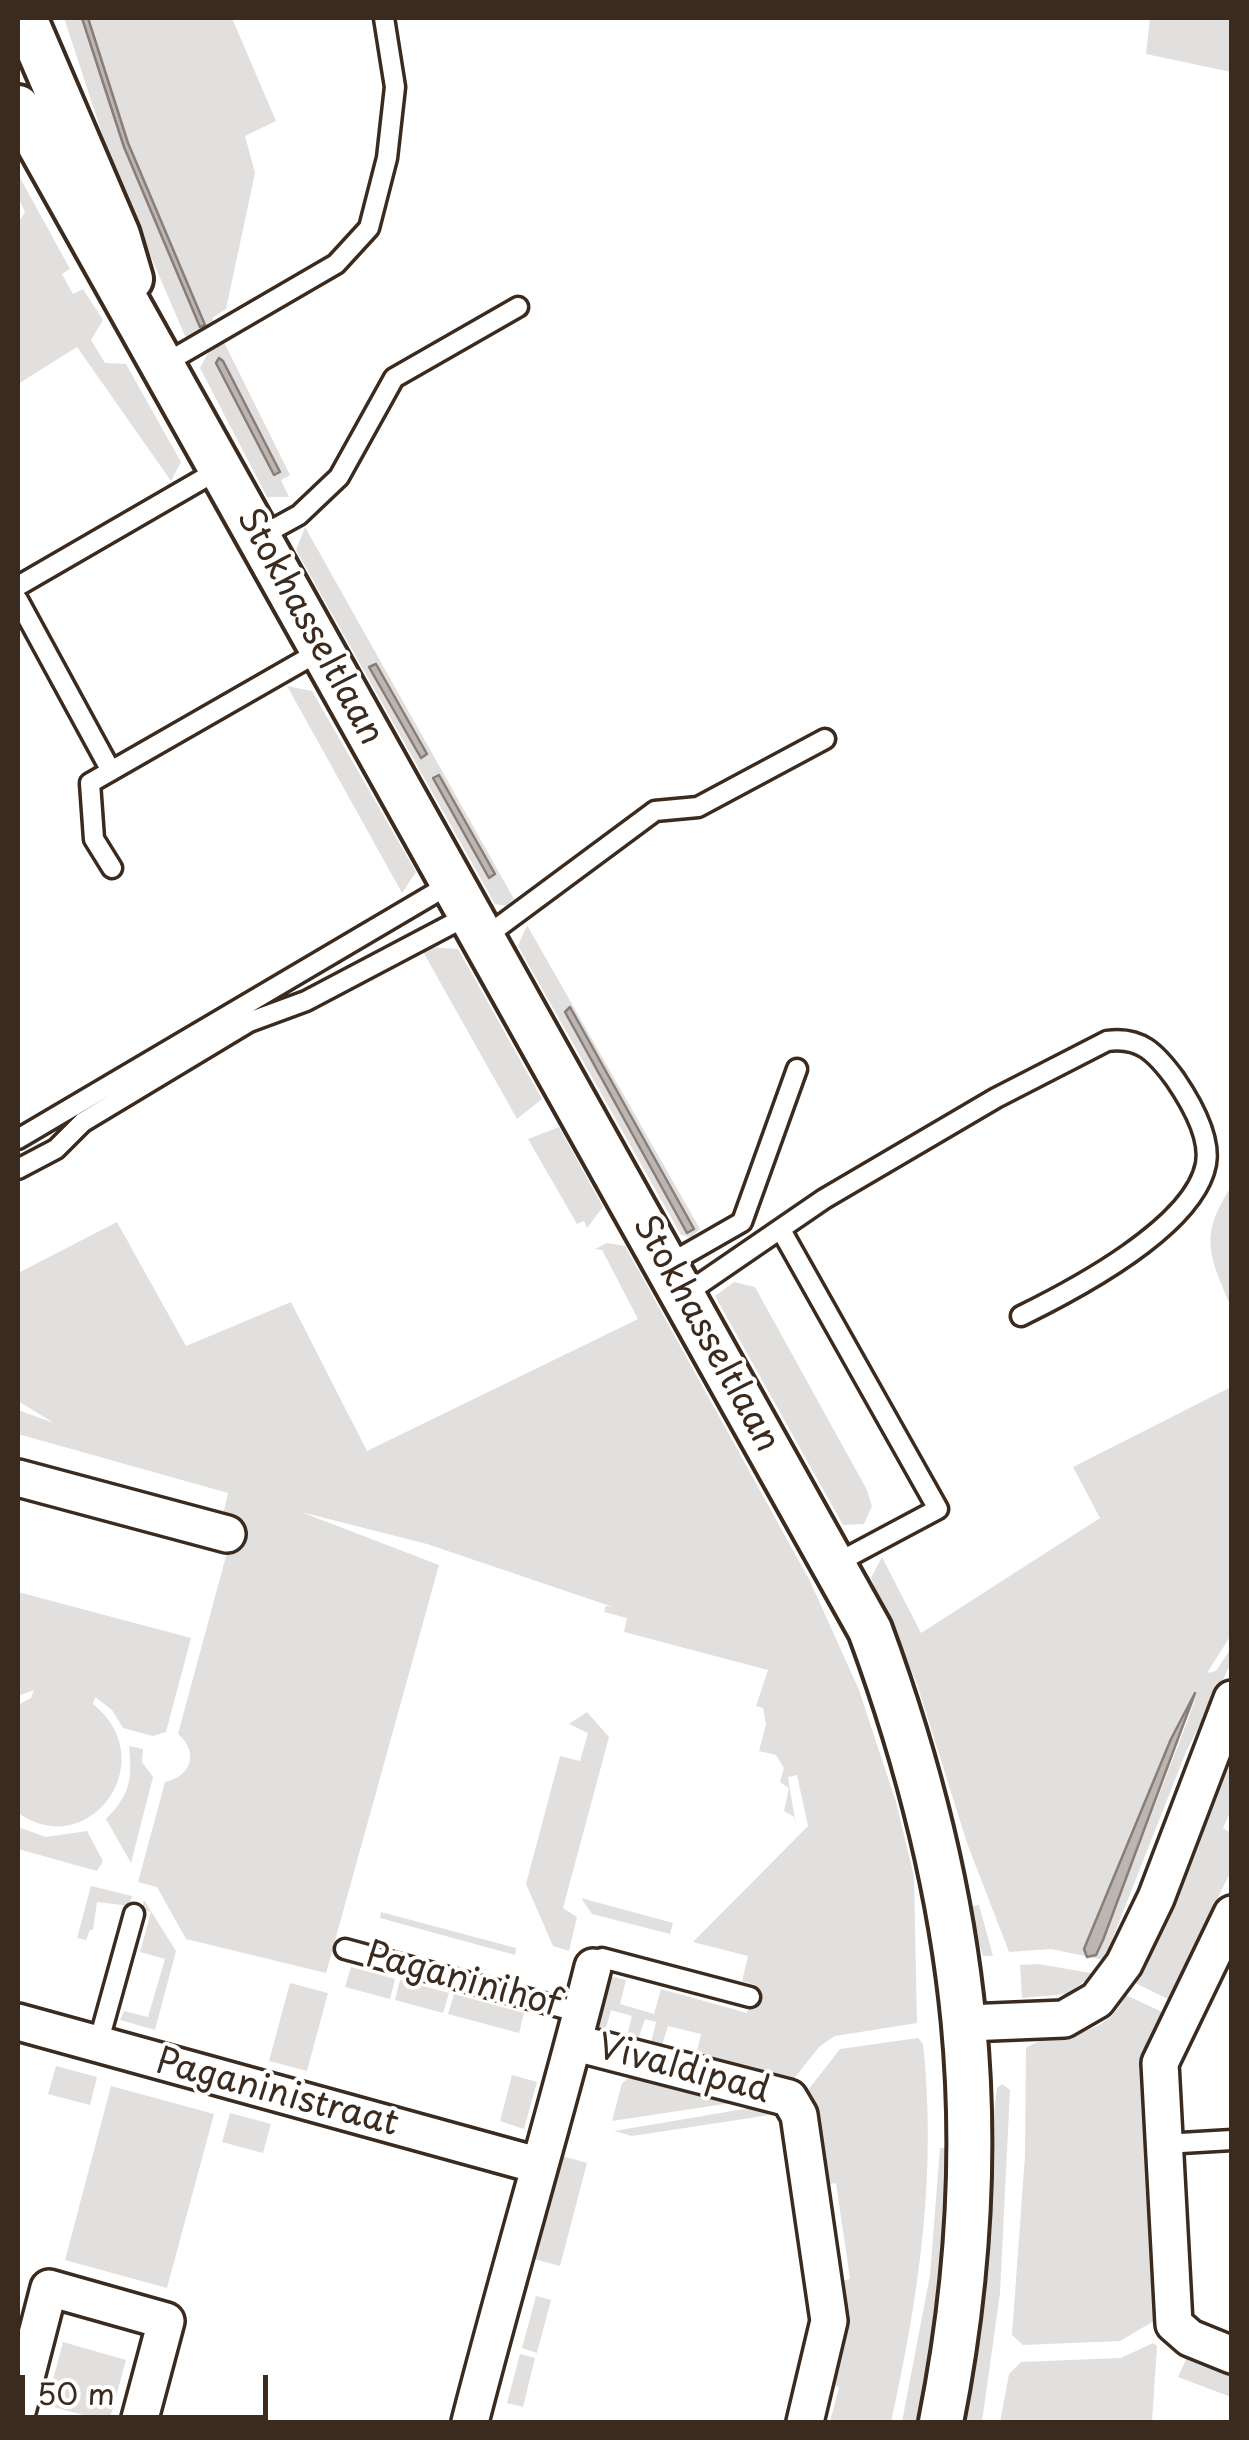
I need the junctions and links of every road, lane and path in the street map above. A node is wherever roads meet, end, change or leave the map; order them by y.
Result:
1 (25, 18) edge
2 (384, 18) edge
3 (18, 107) edge
4 (518, 306) dead end
5 (155, 348) junction
6 (220, 469) junction
7 (258, 538) junction
8 (18, 586) edge
9 (18, 600) edge
10 (322, 650) junction
11 (825, 739) dead end
12 (111, 771) junction
13 (112, 868) dead end
14 (469, 911) junction
15 (797, 1070) dead end
16 (18, 1139) edge
17 (18, 1169) edge
18 (781, 1230) junction
19 (675, 1280) junction
20 (1021, 1316) dead end
21 (18, 1478) edge
22 (226, 1534) dead end
23 (833, 1565) junction
24 (1230, 1709) edge
25 (134, 1914) dead end
26 (1232, 1914) edge
27 (344, 1948) dead end
28 (593, 1967) joint
29 (750, 1997) dead end
30 (18, 2022) edge
31 (967, 2024) junction
32 (579, 2028) junction
33 (98, 2044) junction
34 (1232, 2140) edge
35 (1164, 2144) junction
36 (537, 2165) junction
37 (1232, 2355) edge
38 (18, 2408) edge
39 (139, 2422) edge
40 (470, 2422) edge
41 (805, 2422) edge
42 (941, 2422) edge

1 - 5 street, Stokhasseltlaan
2 - 5 lane
3 - 5 street, Stokhasseltlaan
4 - 7 lane
5 - 6 street, Stokhasseltlaan
6 - 7 street, Stokhasseltlaan
6 - 8 lane
7 - 10 street, Stokhasseltlaan
9 - 12 lane
10 - 12 lane
10 - 14 street, Stokhasseltlaan
11 - 14 lane
12 - 13 lane
14 - 16 lane
14 - 17 lane
14 - 19 street, Stokhasseltlaan
15 - 19 lane
18 - 19 lane
18 - 20 lane
18 - 23 lane
19 - 23 street, Stokhasseltlaan
21 - 22 street
23 - 31 street, Stokhasseltlaan
24 - 31 street
25 - 33 lane
26 - 35 street
27 - 32 lane, Paganinihof
28 - 29 lane
28 - 32 street, Paganinihof
30 - 33 street, Paganinistraat
31 - 42 street, Stokhasseltlaan
32 - 36 street, Paganinihof
32 - 41 street, Vivaldipad
33 - 36 street, Paganinistraat
34 - 35 lane
35 - 37 street
36 - 40 street, Paganinihof
38 - 39 street

